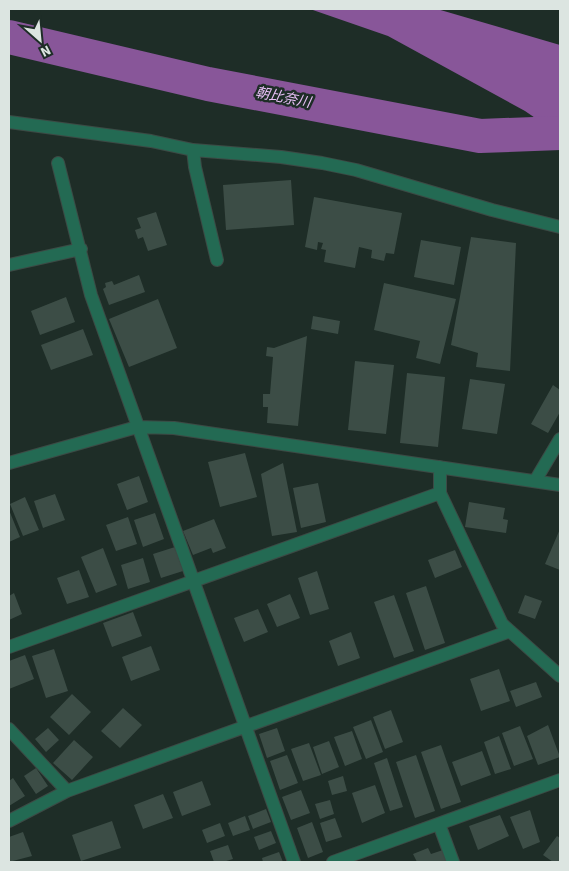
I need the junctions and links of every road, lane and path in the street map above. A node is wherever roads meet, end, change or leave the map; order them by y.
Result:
1 (9, 122) edge
2 (193, 150) junction
3 (58, 163) dead end
4 (560, 227) edge
5 (81, 249) junction
6 (217, 260) dead end
7 (9, 265) edge
8 (137, 427) junction
9 (560, 439) edge
10 (9, 463) edge
11 (440, 467) junction
12 (535, 481) junction
13 (560, 485) edge
14 (440, 493) junction
15 (194, 581) junction
16 (510, 631) junction
17 (9, 647) edge
18 (560, 676) edge
19 (246, 727) junction
20 (9, 729) edge
21 (560, 780) edge
22 (67, 792) junction
23 (9, 821) edge
24 (439, 824) junction
25 (294, 862) edge
26 (333, 862) edge
27 (453, 862) edge

1 - 2 street
2 - 4 street
2 - 6 street
3 - 5 street
5 - 7 street
5 - 8 street
8 - 10 street
8 - 11 street
8 - 15 street
9 - 12 street
11 - 12 street
11 - 14 street
12 - 13 street
14 - 15 street
14 - 16 street
15 - 17 street
15 - 19 street
16 - 18 street
16 - 19 street
19 - 22 street
19 - 25 street
20 - 22 street
21 - 24 street
22 - 23 street
24 - 26 street
24 - 27 street

